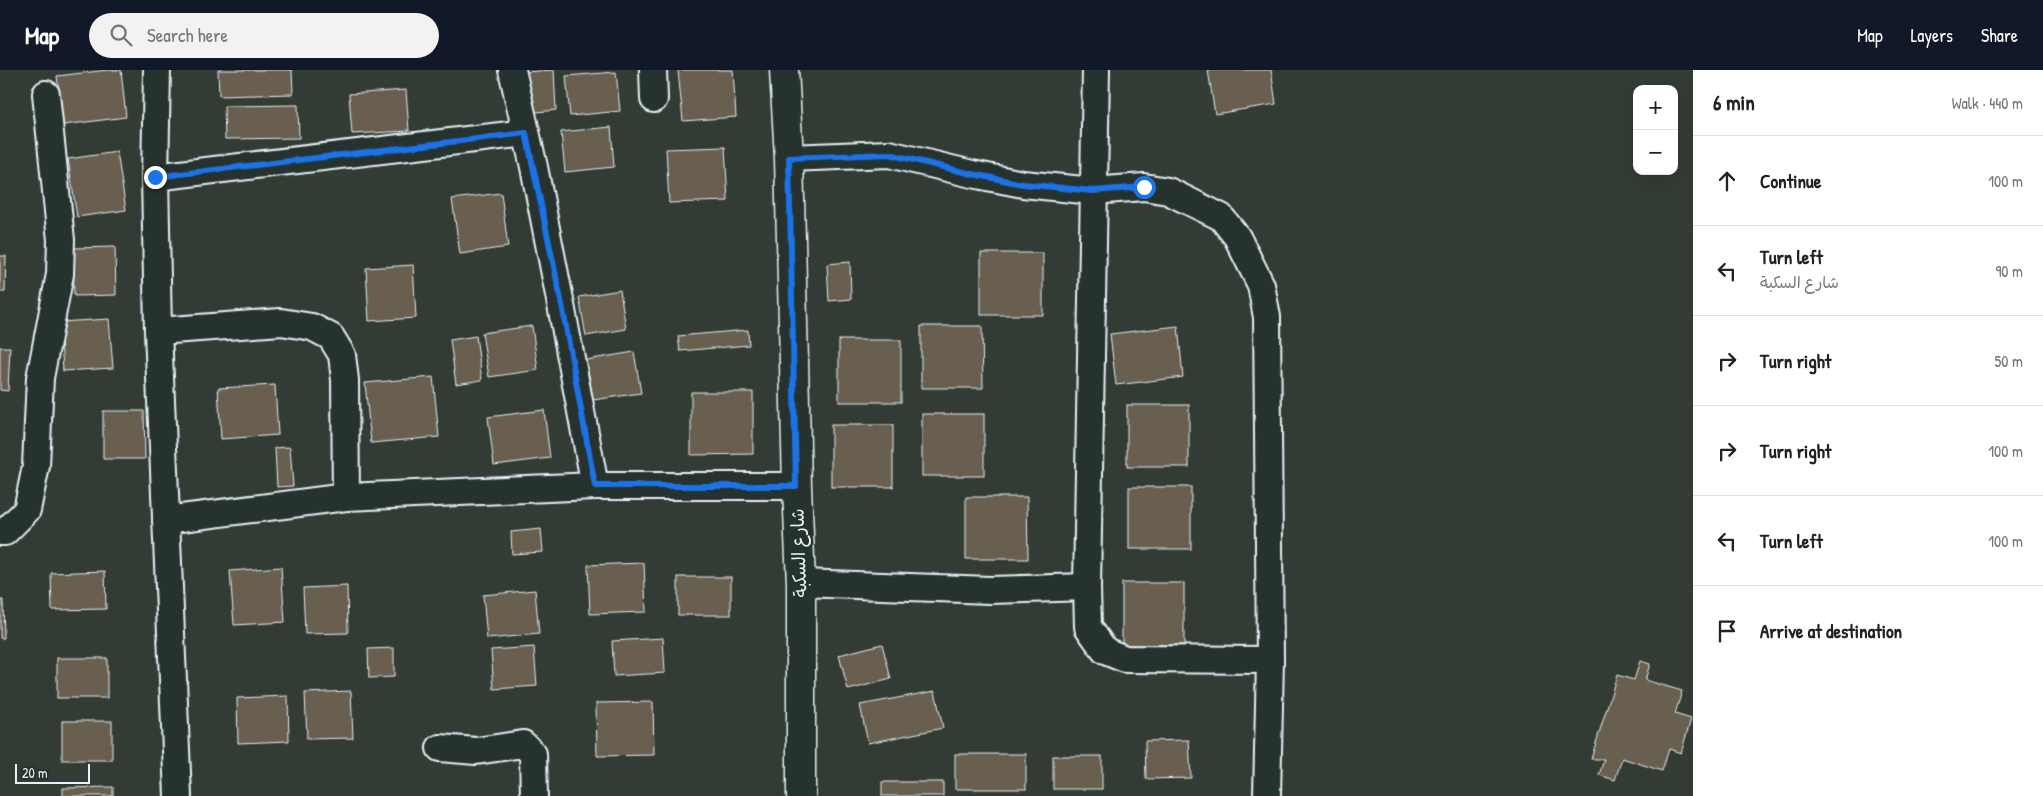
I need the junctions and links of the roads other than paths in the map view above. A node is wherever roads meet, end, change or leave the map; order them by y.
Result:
1 (157, 70) edge
2 (512, 70) edge
3 (653, 70) edge
4 (784, 70) edge
5 (1096, 70) edge
6 (46, 94) dead end
7 (654, 99) dead end
8 (526, 133) junction
9 (789, 158) junction
10 (155, 177) junction
11 (1093, 191) junction
12 (158, 331) junction
13 (595, 486) junction
14 (796, 486) junction
15 (346, 497) junction
16 (166, 520) junction
17 (0, 532) edge
18 (801, 583) junction
19 (1087, 587) junction
20 (1270, 660) junction
21 (440, 748) dead end
22 (178, 796) edge
23 (534, 796) edge
24 (802, 796) edge
25 (1267, 796) edge

1 - 10 street
2 - 8 street
3 - 7 street
4 - 9 main road, شارع السكبة
5 - 11 street
6 - 17 street
8 - 10 street
8 - 13 street
9 - 11 street
9 - 14 main road, شارع السكبة
10 - 12 street
11 - 19 street
11 - 20 street
12 - 15 street
12 - 16 street
13 - 14 street
13 - 15 street
14 - 18 main road, شارع السكبة
15 - 16 street
16 - 22 street
18 - 19 street
18 - 24 main road, شارع السكبة
19 - 20 street
20 - 25 street
21 - 23 street

